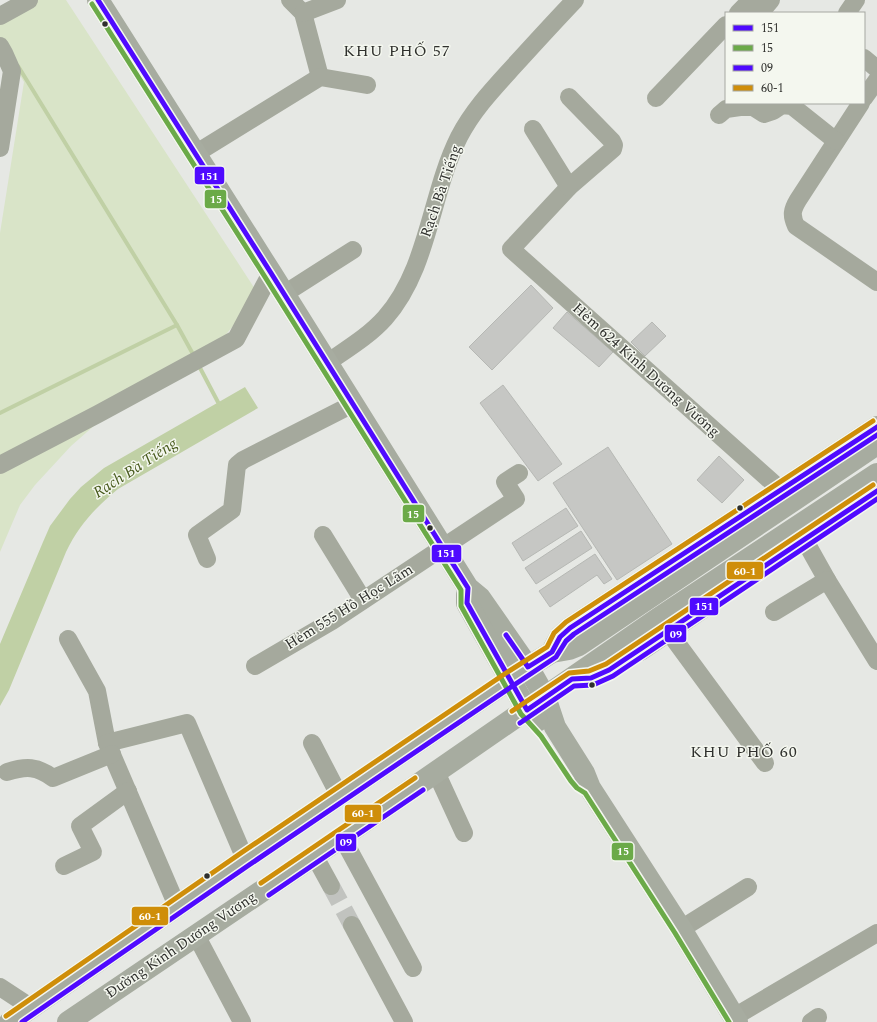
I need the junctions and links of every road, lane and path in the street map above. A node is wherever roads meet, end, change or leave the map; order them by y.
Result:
1 (29, 0) edge
2 (98, 0) edge
3 (290, 0) edge
4 (337, 0) edge
5 (563, 0) edge
6 (574, 0) edge
7 (771, 0) edge
8 (856, 0) edge
9 (739, 12) edge
10 (848, 12) edge
11 (303, 13) junction
12 (0, 16) edge
13 (725, 26) edge
14 (0, 46) edge
15 (865, 59) edge
16 (877, 69) edge
17 (320, 77) junction
18 (877, 80) edge
19 (367, 85) dead end
20 (569, 97) dead end
21 (865, 97) edge
22 (656, 98) dead end
23 (865, 99) edge
24 (859, 104) edge
25 (877, 106) edge
26 (719, 115) dead end
27 (534, 128) dead end
28 (836, 141) junction
29 (0, 148) edge
30 (195, 154) junction
31 (569, 187) junction
32 (353, 250) dead end
33 (271, 273) junction
34 (877, 282) edge
35 (284, 294) junction
36 (325, 360) junction
37 (353, 404) junction
38 (877, 427) edge
39 (877, 444) edge
40 (0, 465) edge
41 (519, 473) dead end
42 (877, 474) edge
43 (877, 491) edge
44 (787, 496) junction
45 (323, 535) dead end
46 (804, 539) junction
47 (442, 548) junction
48 (206, 559) dead end
49 (827, 580) junction
50 (468, 588) junction
51 (363, 600) junction
52 (774, 612) dead end
53 (668, 631) junction
54 (68, 639) dead end
55 (877, 661) edge
56 (255, 666) dead end
57 (528, 667) junction
58 (510, 678) junction
59 (572, 679) junction
60 (546, 697) junction
61 (528, 710) junction
62 (312, 743) dead end
63 (110, 748) junction
64 (765, 763) dead end
65 (7, 772) dead end
66 (436, 772) junction
67 (590, 788) junction
68 (128, 791) junction
69 (339, 795) junction
70 (464, 833) dead end
71 (342, 837) junction
72 (314, 855) junction
73 (245, 859) junction
74 (64, 866) dead end
75 (331, 886) tunnel mouth
76 (748, 887) dead end
77 (177, 906) junction
78 (352, 925) tunnel mouth
79 (681, 929) junction
80 (877, 933) edge
81 (196, 936) junction
82 (413, 968) dead end
83 (0, 987) edge
84 (32, 1008) junction
85 (735, 1020) edge
86 (10, 1022) edge
87 (68, 1022) edge
88 (242, 1022) edge
89 (404, 1022) edge

1 - 12 street
2 - 30 main road
3 - 11 street
4 - 11 street
5 - 36 street, Rạch Bà Tiếng
6 - 36 street, Rạch Bà Tiếng
7 - 9 street
8 - 10 street
11 - 17 street
13 - 22 street
14 - 29 street
15 - 16 street
17 - 19 street
17 - 30 street
18 - 21 street
20 - 31 street
23 - 25 street
24 - 28 street
26 - 28 street
27 - 31 street
28 - 34 street
30 - 33 main road
31 - 44 street, Hẻm 624 Kinh Dương Vương
32 - 35 street
33 - 35 main road
33 - 40 street
35 - 36 main road
36 - 37 main road
37 - 47 main road
37 - 48 street
38 - 44 main road
39 - 44 main road
41 - 47 street, Hẻm 555 Hồ Học Lãm
42 - 59 main road, Đường Kinh Dương Vương
43 - 46 main road, Đường Kinh Dương Vương
44 - 57 main road
45 - 51 street
46 - 49 street
46 - 53 main road, Đường Kinh Dương Vương
47 - 50 main road
47 - 51 street, Hẻm 555 Hồ Học Lãm
49 - 52 street
49 - 55 street
50 - 57 main road
50 - 58 main road
51 - 56 street, Hẻm 555 Hồ Học Lãm
53 - 59 main road, Đường Kinh Dương Vương
53 - 64 street
54 - 63 street
57 - 58 main road
57 - 60 main road
58 - 61 main road
58 - 69 main road
59 - 60 main road, Đường Kinh Dương Vương
60 - 61 main road, Đường Kinh Dương Vương
60 - 67 main road
61 - 66 main road, Đường Kinh Dương Vương
61 - 67 main road
62 - 69 street
63 - 65 street
63 - 68 street
63 - 73 street
66 - 70 street
66 - 71 main road, Đường Kinh Dương Vương
67 - 79 main road
68 - 74 street
68 - 77 street
69 - 73 main road
71 - 72 main road, Đường Kinh Dương Vương
71 - 82 street
72 - 75 street
72 - 81 main road, Đường Kinh Dương Vương
73 - 77 main road
76 - 79 street
77 - 84 main road
78 - 89 street
79 - 85 main road
80 - 85 street
81 - 87 main road, Đường Kinh Dương Vương
81 - 88 street
83 - 84 street
84 - 86 main road

